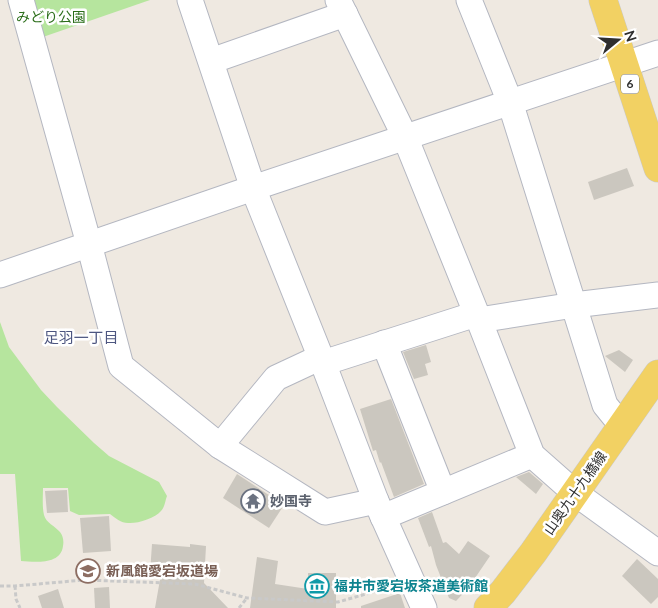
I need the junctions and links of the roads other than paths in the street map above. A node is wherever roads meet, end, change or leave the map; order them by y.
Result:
1 (21, 0) edge
2 (190, 0) edge
3 (469, 0) edge
4 (603, 0) edge
5 (342, 7) edge
6 (658, 53) edge
7 (211, 61) junction
8 (624, 64) junction
9 (510, 102) junction
10 (404, 137) junction
11 (658, 168) edge
12 (253, 188) junction
13 (89, 244) junction
14 (0, 275) edge
15 (658, 295) edge
16 (574, 305) junction
17 (478, 317) junction
18 (384, 343) junction
19 (322, 360) junction
20 (658, 374) edge
21 (622, 426) junction
22 (220, 446) junction
23 (532, 455) junction
24 (444, 492) junction
25 (575, 493) junction
26 (380, 509) junction
27 (658, 553) edge
28 (424, 608) edge
29 (488, 608) edge

1 - 13 street
2 - 7 street
3 - 9 street
4 - 8 main road, 6
5 - 7 street
5 - 10 street
6 - 8 street
7 - 12 street
8 - 9 street
8 - 11 main road, 6
9 - 10 street
9 - 16 street
10 - 12 street
10 - 17 street
12 - 13 street
12 - 19 street
13 - 14 street
13 - 22 street
15 - 16 street
16 - 17 street
16 - 21 street
17 - 18 street
17 - 23 street
18 - 19 street
18 - 24 street
19 - 22 street
19 - 26 street
20 - 21 main road, 山奥九十九橋線
21 - 25 main road, 山奥九十九橋線
22 - 26 street
23 - 24 street
23 - 25 street
24 - 26 street
25 - 27 street
25 - 29 main road, 山奥九十九橋線
26 - 28 street

